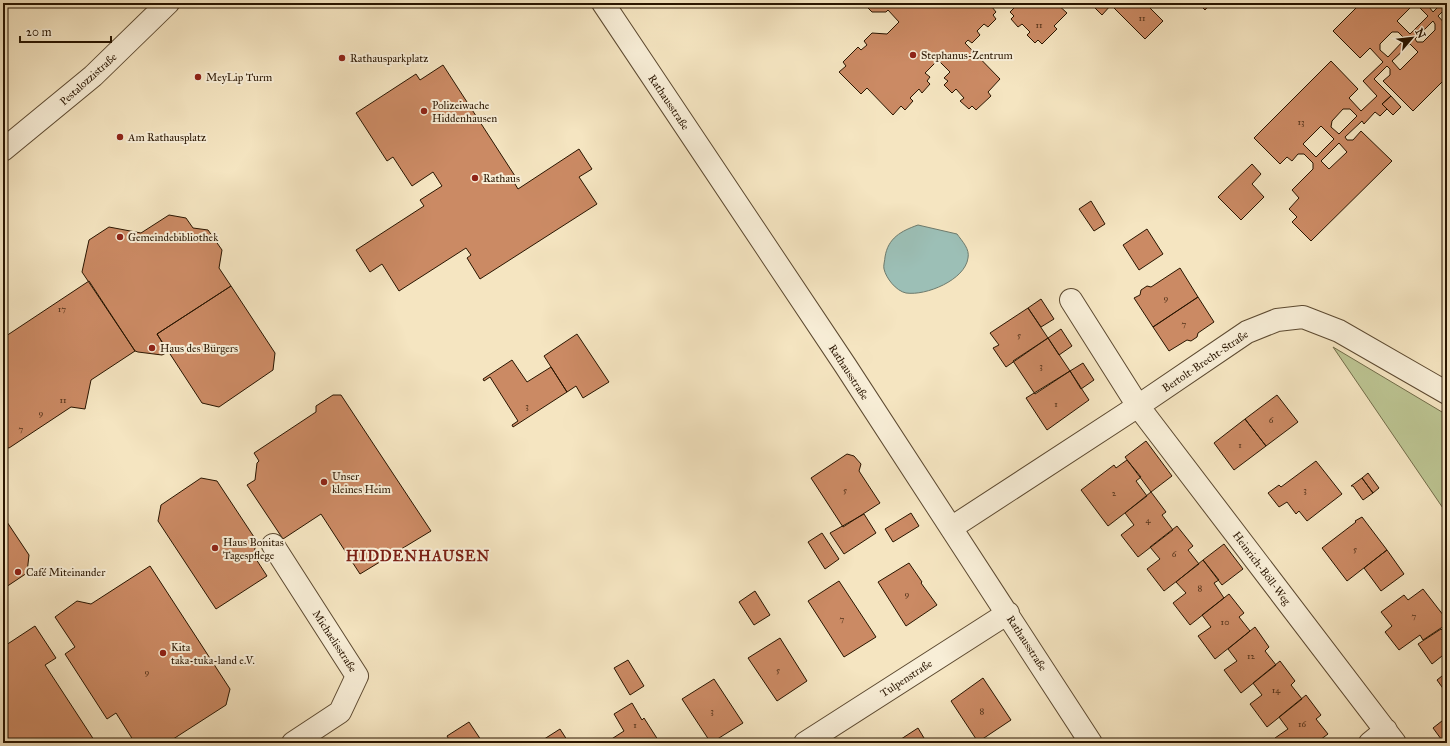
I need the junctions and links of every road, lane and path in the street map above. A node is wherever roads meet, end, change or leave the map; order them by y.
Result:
1 (168, 3) edge
2 (603, 3) edge
3 (3, 150) edge
4 (1071, 300) dead end
5 (1447, 393) edge
6 (1138, 406) junction
7 (951, 528) junction
8 (273, 545) dead end
9 (1008, 613) junction
10 (1384, 739) edge
11 (293, 743) edge
12 (805, 743) edge
13 (1091, 743) edge

1 - 3 street, Pestalozzistraße
2 - 7 street, Rathausstraße
4 - 6 street
5 - 6 street, Bertolt-Brecht-Straße
6 - 7 street, Bertolt-Brecht-Straße
6 - 10 street, Heinrich-Böll-Weg
7 - 9 street, Rathausstraße
8 - 11 street, Michaelisstraße
9 - 12 street, Tulpenstraße
9 - 13 street, Rathausstraße

